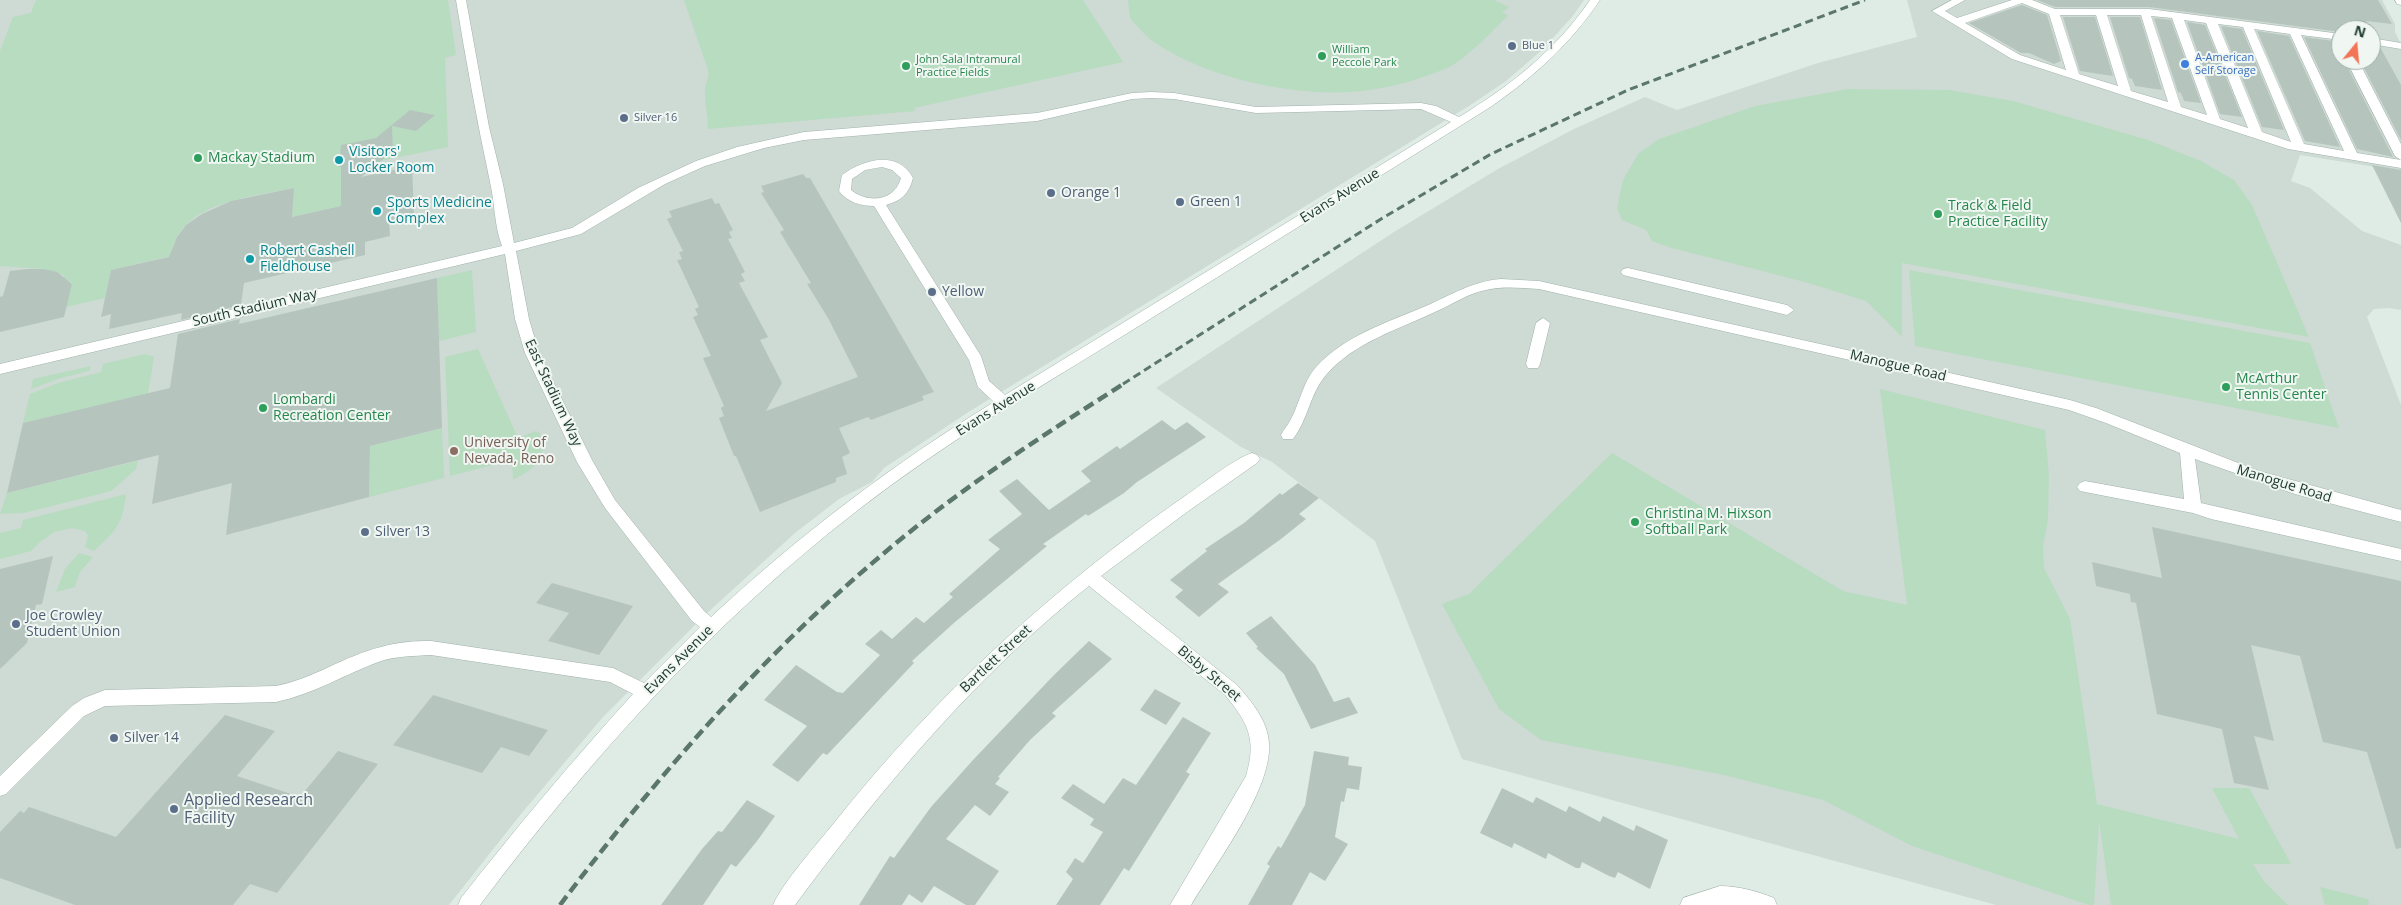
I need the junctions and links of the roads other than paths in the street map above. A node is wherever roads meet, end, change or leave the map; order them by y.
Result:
1 (461, 0) edge
2 (1595, 0) edge
3 (1960, 0) edge
4 (2023, 0) edge
5 (2100, 11) junction
6 (2054, 12) junction
7 (2145, 12) junction
8 (2177, 16) junction
9 (2212, 21) junction
10 (1957, 22) junction
11 (2246, 25) junction
12 (2294, 31) junction
13 (2331, 37) edge
14 (2381, 43) edge
15 (2401, 46) edge
16 (2357, 70) edge
17 (2074, 76) junction
18 (2126, 93) junction
19 (2176, 109) junction
20 (1461, 122) junction
21 (2215, 122) junction
22 (2257, 135) junction
23 (2299, 147) junction
24 (2352, 156) junction
25 (2401, 156) edge
26 (2401, 164) edge
27 (878, 202) junction
28 (509, 247) junction
29 (1628, 272) dead end
30 (1787, 310) dead end
31 (1543, 323) dead end
32 (1532, 364) dead end
33 (0, 369) edge
34 (1004, 403) junction
35 (1288, 435) dead end
36 (2187, 451) junction
37 (1252, 459) dead end
38 (2085, 487) dead end
39 (2195, 507) junction
40 (2401, 516) edge
41 (2401, 555) edge
42 (1090, 577) junction
43 (712, 627) junction
44 (646, 692) junction
45 (0, 788) edge
46 (468, 905) edge
47 (783, 905) edge
48 (1180, 905) edge
49 (1690, 905) edge
50 (1767, 905) edge

1 - 28 street, East Stadium Way
2 - 20 street, Evans Avenue
3 - 10 street
4 - 6 street
4 - 10 street
5 - 6 street
5 - 7 street
5 - 18 street
6 - 17 street
7 - 8 street
7 - 19 street
8 - 9 street
8 - 21 street
9 - 11 street
9 - 22 street
10 - 17 street
11 - 12 street
11 - 23 street
12 - 13 street
12 - 24 street
14 - 15 street
16 - 25 street
17 - 18 street
18 - 19 street
19 - 21 street
20 - 28 street, South Stadium Way
20 - 34 street, Evans Avenue
21 - 22 street
22 - 23 street
23 - 24 street
24 - 26 street
27 - 27 street
27 - 34 street
28 - 33 street, South Stadium Way
28 - 43 street, East Stadium Way
29 - 30 street
31 - 32 street
34 - 43 street, Evans Avenue
35 - 36 street, Manogue Road
36 - 39 street
36 - 40 street, Manogue Road
37 - 42 street, Bartlett Street
38 - 39 street
39 - 41 street
42 - 47 street, Bartlett Street
42 - 48 street, Bisby Street
43 - 44 street, Evans Avenue
44 - 45 street
44 - 46 street, Evans Avenue
49 - 50 street

